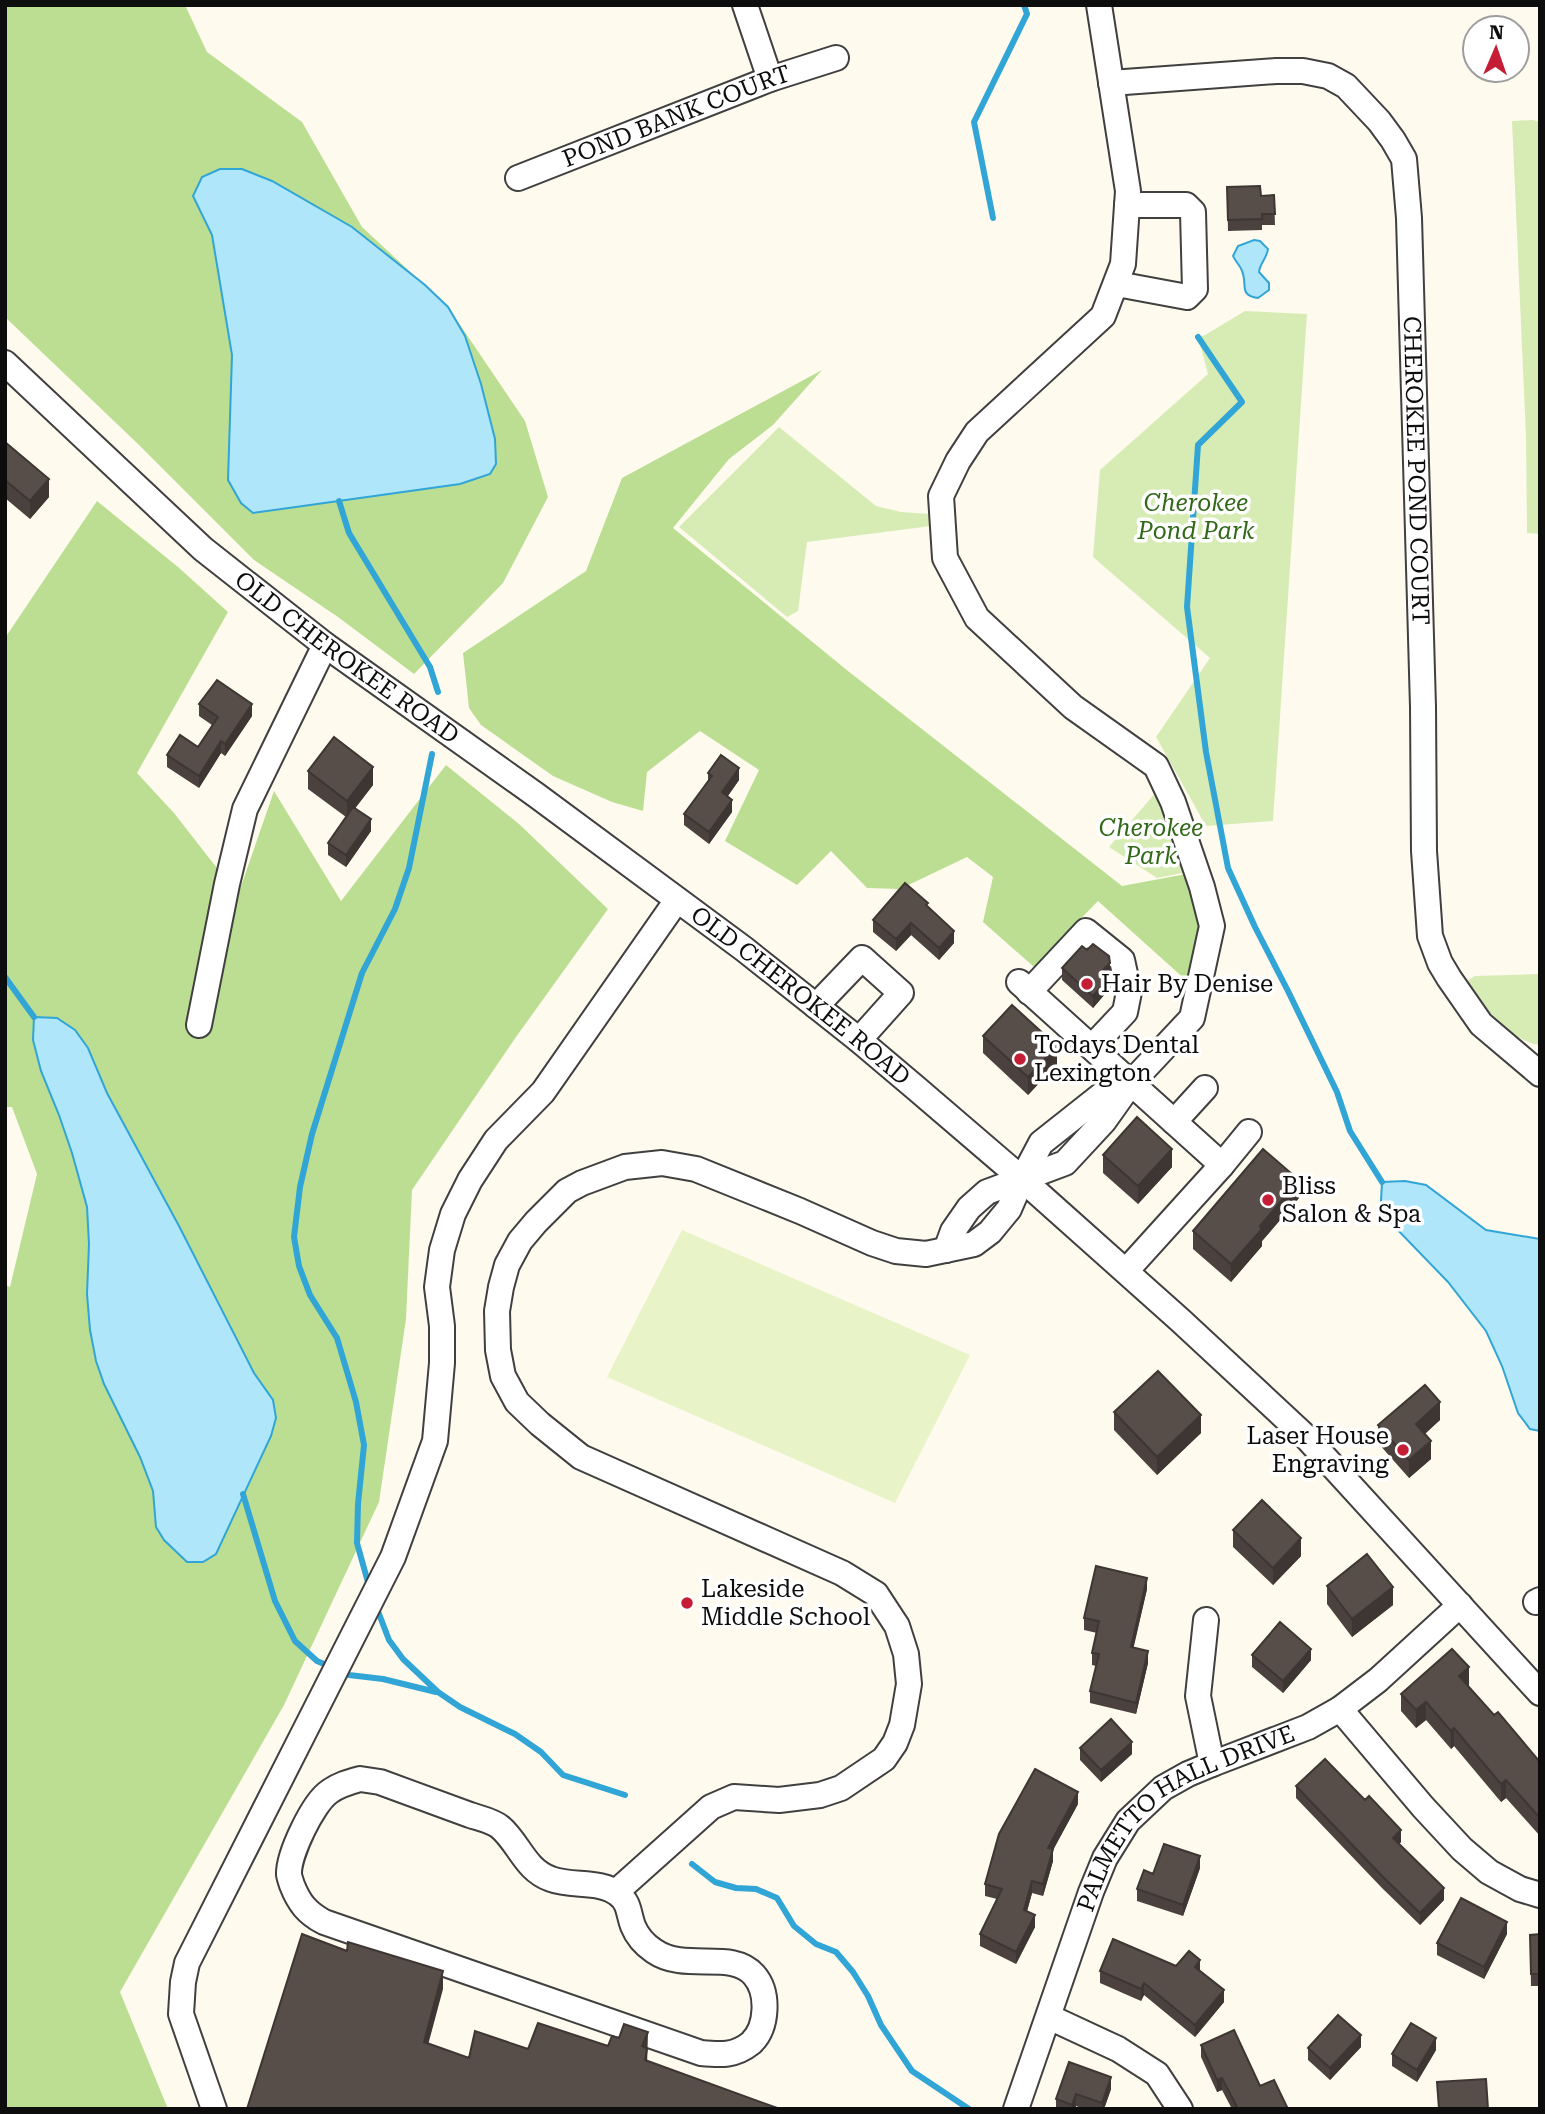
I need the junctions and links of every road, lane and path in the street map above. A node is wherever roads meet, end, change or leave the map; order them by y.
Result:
1 (745, 5) edge
2 (1099, 5) edge
3 (836, 58) dead end
4 (770, 79) junction
5 (1111, 83) junction
6 (518, 178) dead end
7 (1127, 205) junction
8 (1116, 284) junction
9 (5, 363) edge
10 (325, 645) junction
11 (677, 900) junction
12 (816, 1006) junction
13 (199, 1025) dead end
14 (859, 1040) junction
15 (1092, 1047) junction
16 (1540, 1074) edge
17 (1131, 1083) junction
18 (1205, 1087) dead end
19 (1174, 1122) junction
20 (1249, 1132) dead end
21 (1222, 1165) junction
22 (1022, 1179) junction
23 (1126, 1272) junction
24 (1460, 1605) junction
25 (1206, 1620) dead end
26 (1540, 1693) edge
27 (1340, 1709) junction
28 (1212, 1763) junction
29 (616, 1892) junction
30 (1540, 1895) edge
31 (1049, 2017) junction
32 (214, 2109) edge
33 (1016, 2109) edge
34 (1180, 2109) edge

1 - 4 street
2 - 5 street
3 - 4 street, POND BANK COURT
4 - 6 street, POND BANK COURT
5 - 7 street
5 - 16 street, CHEROKEE POND COURT
7 - 8 street
7 - 8 street
8 - 17 street
9 - 10 street, OLD CHEROKEE ROAD
10 - 11 street, OLD CHEROKEE ROAD
10 - 13 street
11 - 12 street, OLD CHEROKEE ROAD
11 - 32 street
12 - 14 street, OLD CHEROKEE ROAD
12 - 14 street
14 - 22 street, OLD CHEROKEE ROAD
15 - 15 street
15 - 17 street
17 - 19 street
17 - 22 street
18 - 19 street
19 - 21 street
20 - 21 street
21 - 23 street
22 - 23 street, OLD CHEROKEE ROAD
22 - 29 street
23 - 24 street, OLD CHEROKEE ROAD
24 - 26 street, OLD CHEROKEE ROAD
24 - 27 street, PALMETTO HALL DRIVE
25 - 28 street
27 - 28 street, PALMETTO HALL DRIVE
27 - 30 street
28 - 31 street, PALMETTO HALL DRIVE
29 - 29 street
31 - 33 street, PALMETTO HALL DRIVE
31 - 34 street

